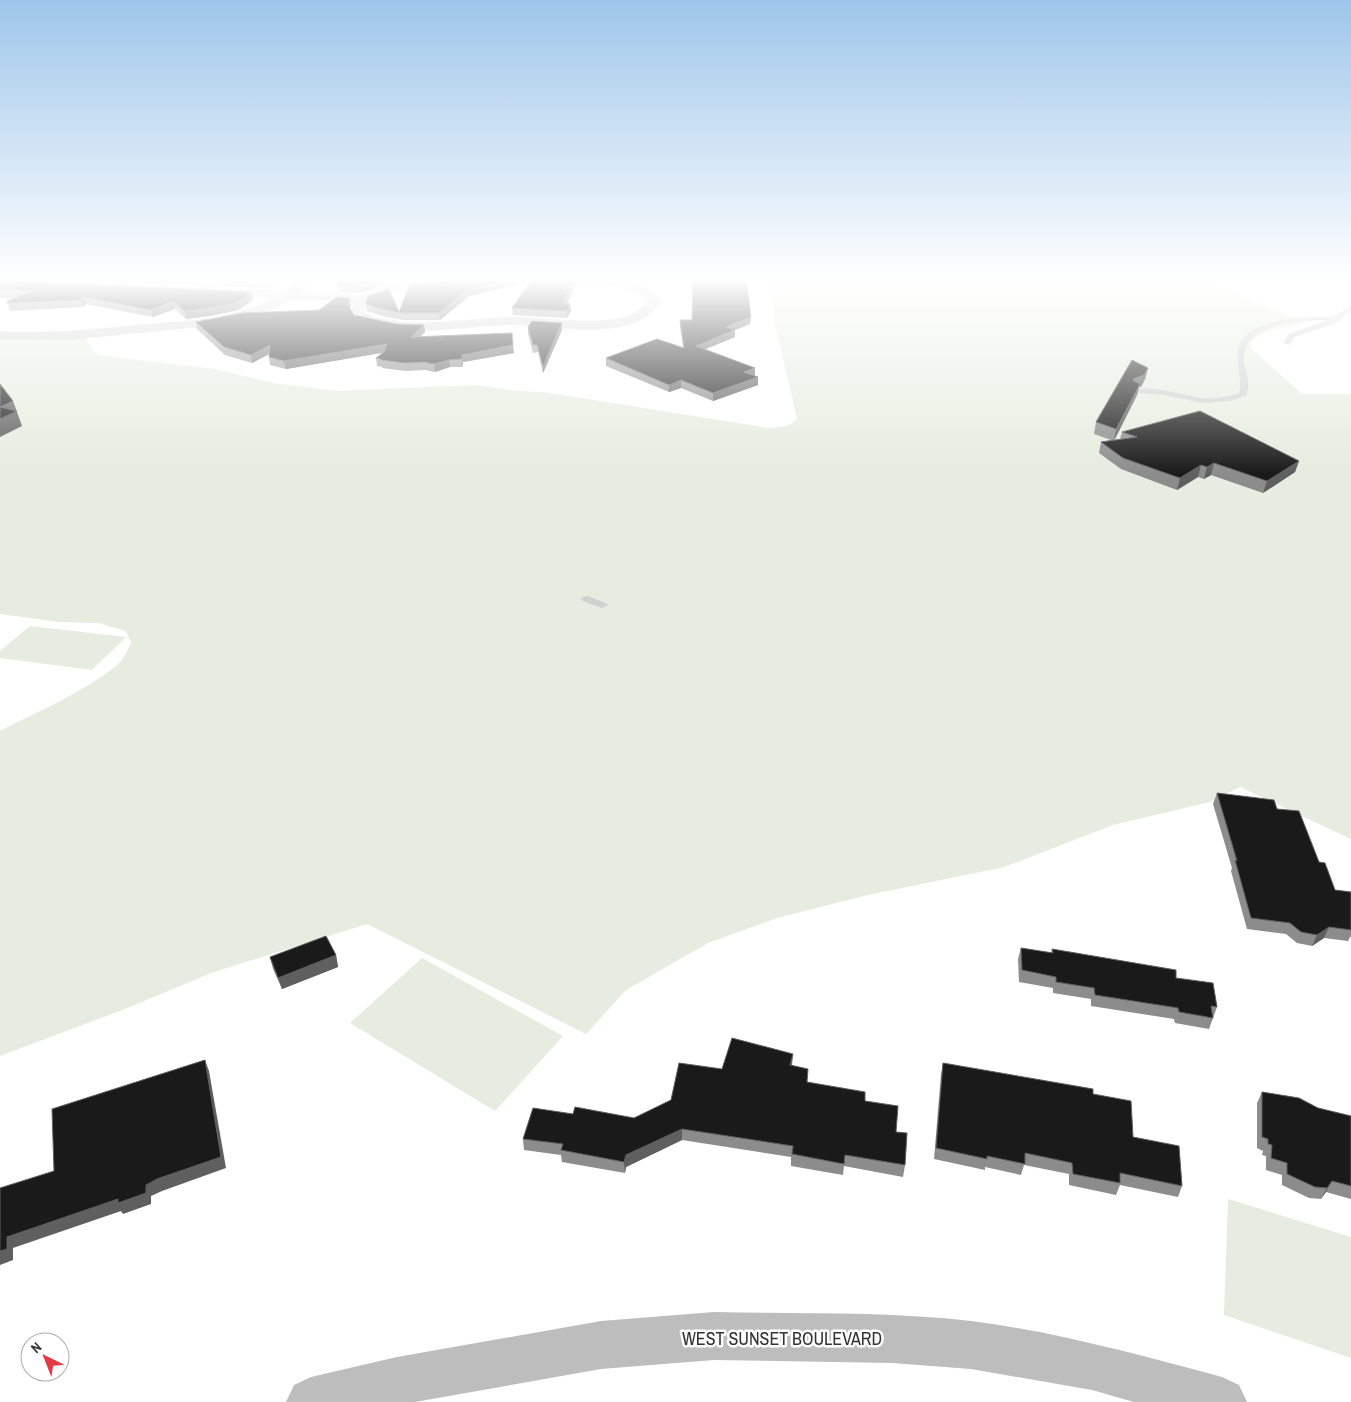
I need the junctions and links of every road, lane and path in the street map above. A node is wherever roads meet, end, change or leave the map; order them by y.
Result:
1 (1244, 343) edge
2 (1136, 391) edge
3 (587, 599) dead end
4 (602, 605) dead end
5 (311, 1402) edge
6 (1222, 1402) edge

1 - 2 lane
3 - 4 lane
5 - 6 main road, WEST SUNSET BOULEVARD

